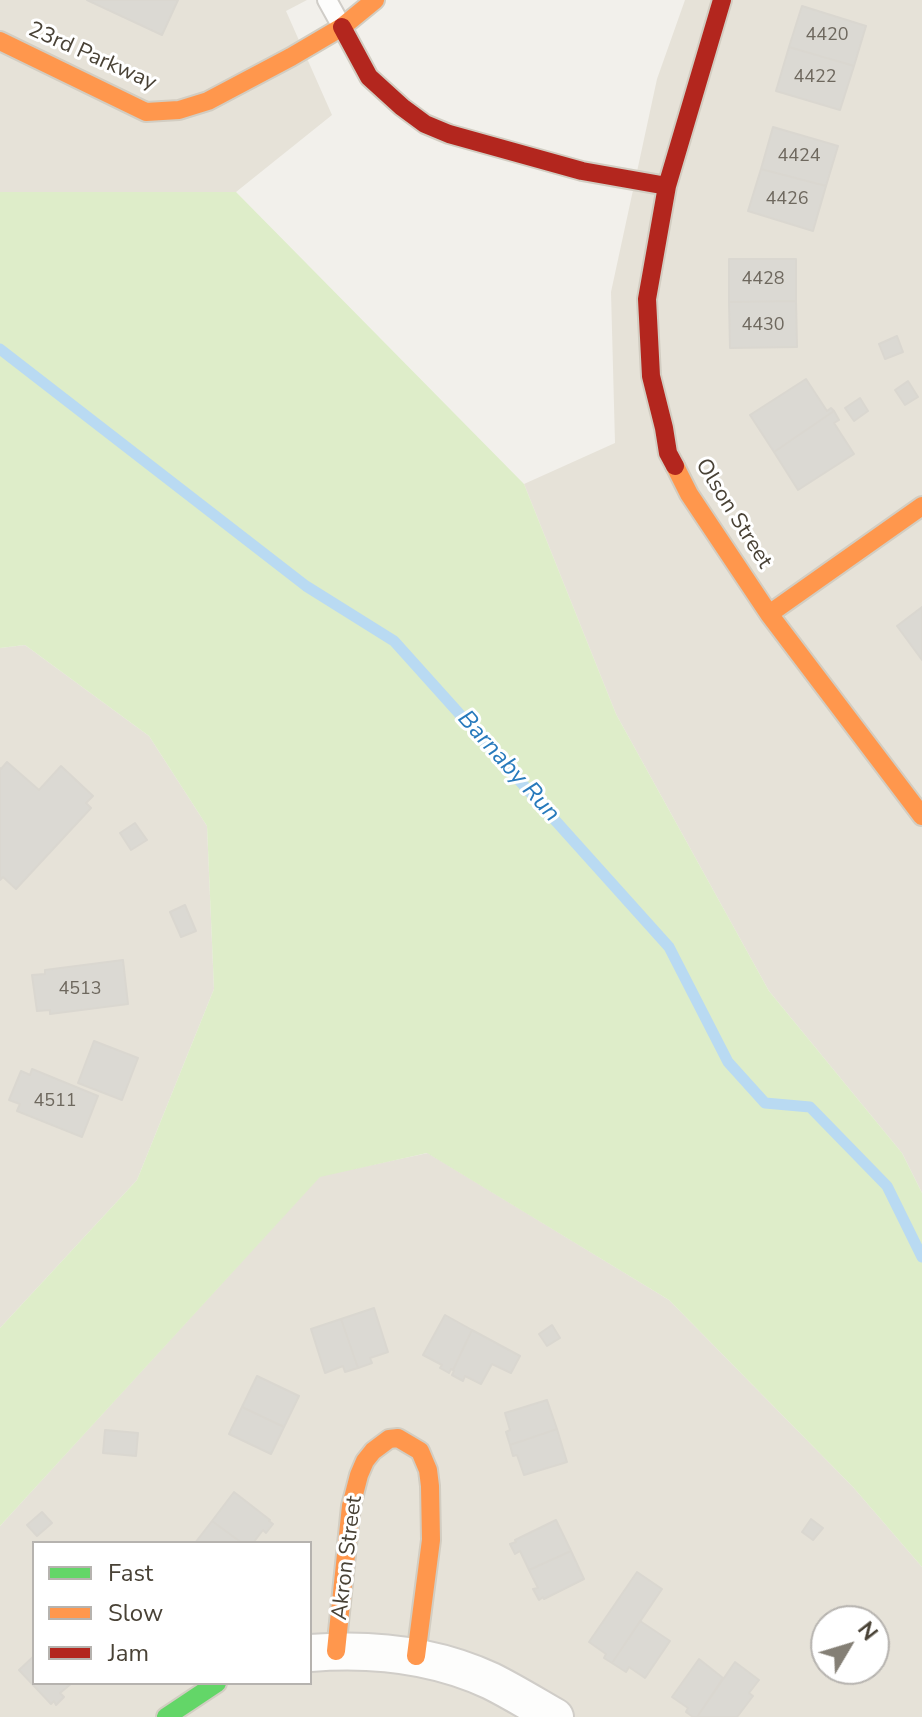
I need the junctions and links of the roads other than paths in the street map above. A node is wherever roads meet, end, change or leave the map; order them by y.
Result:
1 (327, 0) edge
2 (375, 0) edge
3 (722, 0) edge
4 (342, 27) junction
5 (0, 41) edge
6 (667, 186) junction
7 (922, 506) edge
8 (769, 614) junction
9 (922, 816) edge
10 (323, 1652) edge
11 (416, 1656) junction
12 (214, 1685) edge
13 (166, 1717) edge
14 (555, 1717) edge

1 - 4 lane
2 - 4 street, 23rd Parkway
3 - 6 street
4 - 5 street, 23rd Parkway
4 - 6 street
6 - 8 street, Olson Street
7 - 8 street
8 - 9 street, Olson Street
10 - 11 street, Akron Street
10 - 11 street, Akron Street
11 - 14 street, Akron Street
12 - 13 street

